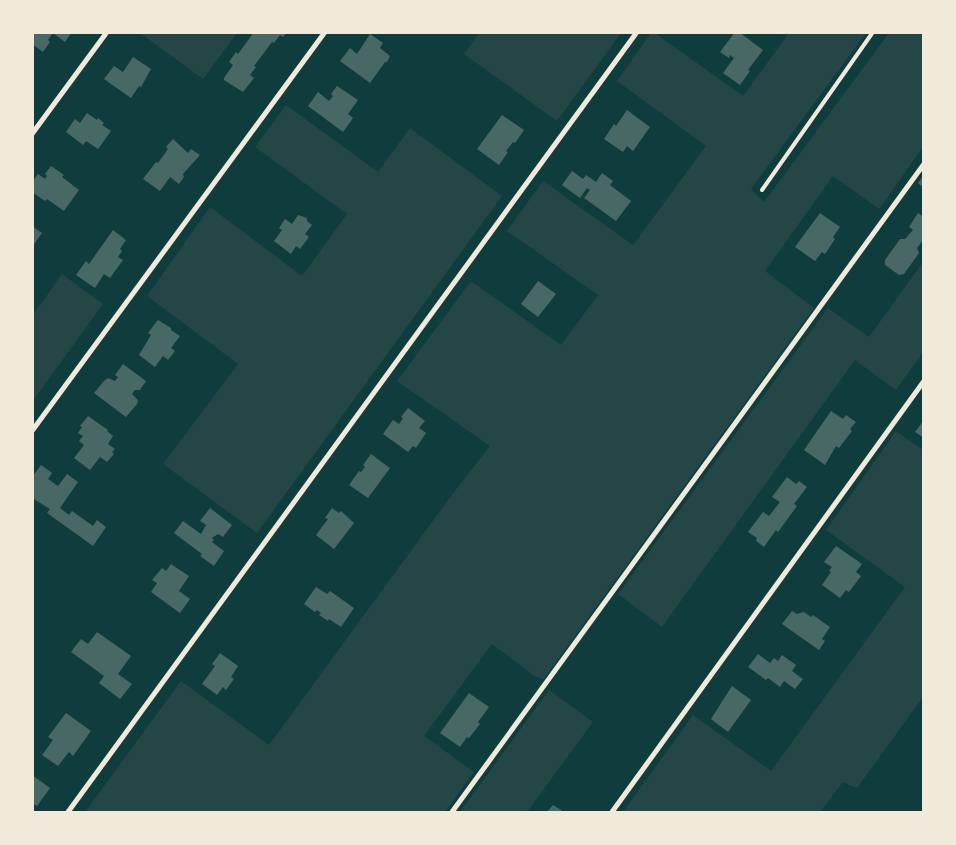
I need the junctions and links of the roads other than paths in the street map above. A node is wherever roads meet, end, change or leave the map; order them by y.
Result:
1 (107, 32) edge
2 (324, 32) edge
3 (637, 32) edge
4 (873, 32) edge
5 (32, 134) edge
6 (924, 164) edge
7 (762, 190) dead end
8 (924, 381) edge
9 (32, 431) edge
10 (68, 812) edge
11 (452, 812) edge
12 (612, 812) edge

1 - 5 street
2 - 9 street
3 - 10 street
4 - 7 lane
6 - 11 street
8 - 12 street

